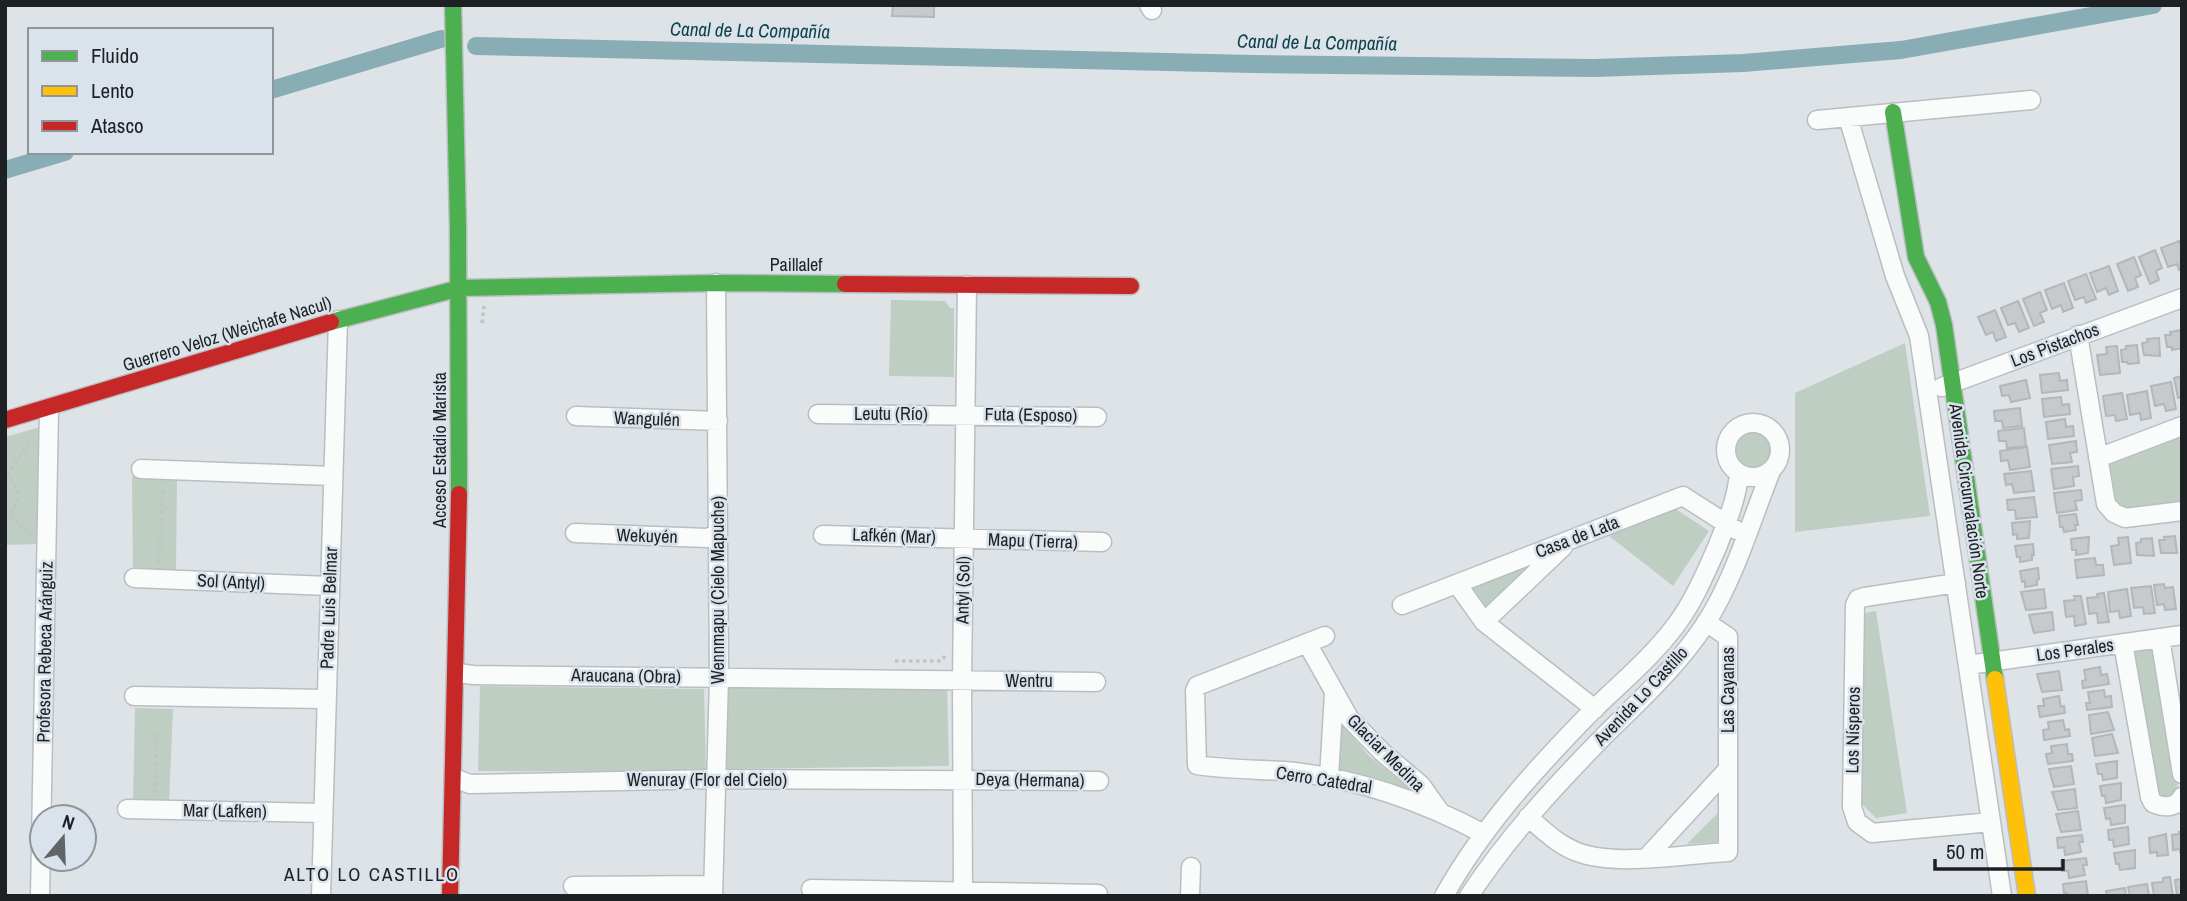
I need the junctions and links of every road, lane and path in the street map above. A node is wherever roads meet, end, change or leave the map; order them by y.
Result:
1 (453, 5) edge
2 (2031, 100) dead end
3 (1894, 112) junction
4 (1848, 117) junction
5 (1816, 120) dead end
6 (716, 283) junction
7 (967, 285) junction
8 (1131, 286) dead end
9 (460, 288) junction
10 (2182, 298) edge
11 (489, 302) dead end
12 (338, 320) junction
13 (481, 325) dead end
14 (2078, 335) junction
15 (1952, 384) junction
16 (1928, 391) junction
17 (49, 408) junction
18 (818, 414) dead end
19 (965, 414) junction
20 (576, 416) dead end
21 (1097, 416) dead end
22 (5, 421) edge
23 (718, 421) junction
24 (2182, 426) edge
25 (33, 437) dead end
26 (2098, 458) junction
27 (141, 469) dead end
28 (165, 470) junction
29 (1771, 471) junction
30 (1739, 473) junction
31 (6, 475) edge
32 (333, 476) junction
33 (2182, 511) edge
34 (8, 516) edge
35 (1726, 524) junction
36 (575, 533) dead end
37 (717, 533) junction
38 (823, 535) dead end
39 (1746, 536) junction
40 (33, 537) dead end
41 (964, 539) junction
42 (1571, 539) junction
43 (1102, 542) dead end
44 (134, 578) dead end
45 (159, 579) junction
46 (1956, 583) junction
47 (1457, 584) junction
48 (329, 586) junction
49 (1402, 605) dead end
50 (1484, 622) junction
51 (1706, 622) junction
52 (2182, 635) edge
53 (1325, 636) dead end
54 (2160, 638) junction
55 (1307, 643) junction
56 (2123, 643) junction
57 (941, 661) dead end
58 (1992, 661) junction
59 (962, 662) junction
60 (1968, 665) junction
61 (458, 673) junction
62 (719, 677) junction
63 (962, 681) junction
64 (1096, 682) dead end
65 (1334, 693) junction
66 (134, 696) dead end
67 (326, 699) junction
68 (1595, 709) junction
69 (157, 730) dead end
70 (1728, 769) junction
71 (2182, 774) edge
72 (1329, 777) junction
73 (454, 778) junction
74 (717, 779) junction
75 (961, 780) junction
76 (1099, 781) dead end
77 (2182, 797) edge
78 (127, 809) dead end
79 (155, 810) junction
80 (1440, 811) junction
81 (323, 813) junction
82 (1528, 817) junction
83 (1991, 822) junction
84 (1484, 834) junction
85 (1647, 857) junction
86 (1191, 867) dead end
87 (573, 886) dead end
88 (811, 889) dead end
89 (713, 890) edge
90 (963, 893) edge
91 (1098, 894) edge
92 (40, 896) edge
93 (321, 896) edge
94 (450, 896) edge
95 (1190, 896) edge
96 (1444, 896) edge
97 (1469, 896) edge
98 (2002, 896) edge
99 (2027, 896) edge

1 - 9 street, Acceso Estadio Marista
2 - 3 street
3 - 4 street
3 - 15 street, Avenida Circunvalación Norte
4 - 5 street
4 - 16 street, Avenida Circunvalación Norte
6 - 7 street, Paillalef
6 - 9 street, Paillalef
6 - 23 street, Wennmapu (Cielo Mapuche)
7 - 8 street, Paillalef
7 - 19 street, Antyl (Sol)
9 - 12 street, Guerrero Veloz (Weichafe Nacul)
9 - 61 street, Acceso Estadio Marista
10 - 14 street, Los Pistachos
11 - 13 path
12 - 17 street, Guerrero Veloz (Weichafe Nacul)
12 - 32 street, Padre Luis Belmar
14 - 15 street, Los Pistachos
14 - 26 street
15 - 16 street, Los Pistachos
15 - 58 street, Avenida Circunvalación Norte
16 - 46 street, Avenida Circunvalación Norte
17 - 22 street, Guerrero Veloz (Weichafe Nacul)
17 - 92 street, Profesora Rebeca Aránguiz
18 - 19 street, Leutu (Río)
19 - 21 street, Futa (Esposo)
19 - 41 street, Antyl (Sol)
20 - 23 street, Wangulén
23 - 37 street, Wennmapu (Cielo Mapuche)
24 - 26 street
25 - 31 path
26 - 33 street
27 - 28 street
28 - 32 street
28 - 45 path
29 - 30 street
29 - 30 street, Avenida Lo Castillo
29 - 39 street, Avenida Lo Castillo
30 - 35 street, Avenida Lo Castillo
31 - 34 path
32 - 48 street, Padre Luis Belmar
34 - 40 path
35 - 39 street, Casa de Lata
35 - 42 street, Casa de Lata
35 - 68 street, Avenida Lo Castillo
36 - 37 street, Wekuyén
37 - 62 street, Wennmapu (Cielo Mapuche)
38 - 41 street, Lafkén (Mar)
39 - 51 street, Avenida Lo Castillo
41 - 43 street, Mapu (Tierra)
41 - 59 street, Antyl (Sol)
42 - 47 street, Casa de Lata
42 - 50 street
44 - 45 street, Sol (Antyl)
45 - 48 street, Sol (Antyl)
46 - 60 street, Avenida Circunvalación Norte
46 - 83 street, Los Nísperos
47 - 49 street, Casa de Lata
47 - 50 street
48 - 67 street, Padre Luis Belmar
50 - 68 street
51 - 70 street, Las Cayanas
51 - 82 street, Avenida Lo Castillo
52 - 54 street, Los Perales
53 - 55 street
54 - 56 street, Los Perales
54 - 71 street
55 - 65 street, Glaciar Medina
55 - 72 street, Cerro Catedral
56 - 58 street, Los Perales
56 - 77 street
57 - 59 path
58 - 60 street, Los Perales
58 - 99 street, Avenida Circunvalación Norte
59 - 63 street, Antyl (Sol)
60 - 83 street, Avenida Circunvalación Norte
61 - 62 street, Araucana (Obra)
61 - 73 street, Acceso Estadio Marista
62 - 63 street, Araucana (Obra)
62 - 74 street, Wennmapu (Cielo Mapuche)
63 - 64 street, Wentru
63 - 75 street, Antyl (Sol)
65 - 72 street, Glaciar Medina
65 - 80 street, Glaciar Medina
66 - 67 street
67 - 81 street, Padre Luis Belmar
68 - 84 street, Avenida Lo Castillo
69 - 79 path
70 - 85 street
70 - 85 street, Las Cayanas
72 - 80 street, Cerro Catedral
73 - 74 street, Wenuray (Flor del Cielo)
73 - 94 street, Acceso Estadio Marista
74 - 75 street, Wenuray (Flor del Cielo)
74 - 89 street, Wennmapu (Cielo Mapuche)
75 - 76 street, Deya (Hermana)
75 - 90 street, Antyl (Sol)
78 - 79 street, Mar (Lafken)
79 - 81 street, Mar (Lafken)
80 - 84 street, Cerro Catedral
81 - 93 street, Padre Luis Belmar
82 - 85 street, Las Cayanas
82 - 97 street, Avenida Lo Castillo
83 - 98 street, Avenida Circunvalación Norte
84 - 96 street, Avenida Lo Castillo
86 - 95 street
87 - 89 street
88 - 90 street
90 - 91 street

